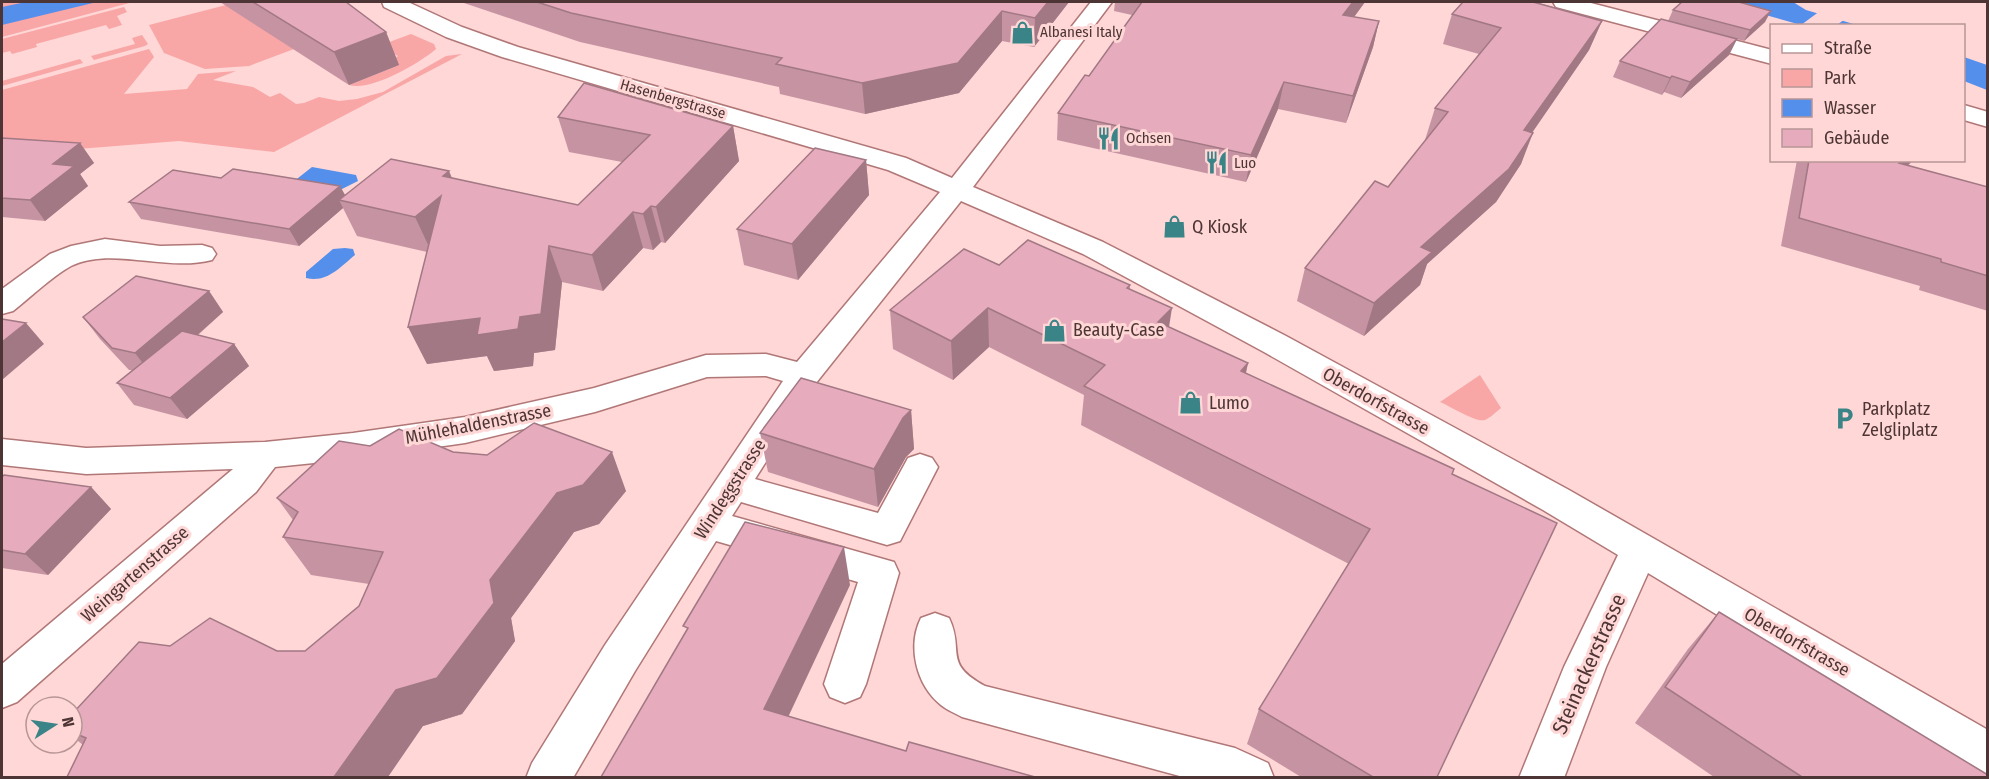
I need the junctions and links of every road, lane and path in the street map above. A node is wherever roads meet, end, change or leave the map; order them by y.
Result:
1 (392, 2) edge
2 (1102, 2) edge
3 (1564, 2) edge
4 (1770, 56) edge
5 (1965, 112) edge
6 (1988, 120) edge
7 (957, 189) junction
8 (202, 254) dead end
9 (2, 304) edge
10 (804, 375) junction
11 (2, 452) edge
12 (265, 455) junction
13 (920, 467) dead end
14 (732, 486) junction
15 (708, 524) junction
16 (1639, 551) junction
17 (936, 630) dead end
18 (845, 684) dead end
19 (2, 689) edge
20 (1988, 754) edge
21 (548, 777) edge
22 (1252, 777) edge
23 (1541, 777) edge

1 - 7 street, Hasenbergstrasse
2 - 7 street
3 - 4 street
5 - 6 street
7 - 10 street, Windeggstrasse
7 - 16 street, Oberdorfstrasse
8 - 9 street
10 - 12 street, Mühlehaldenstrasse
10 - 14 street, Windeggstrasse
11 - 12 street, Mühlehaldenstrasse
12 - 19 street, Weingartenstrasse
13 - 14 street
14 - 15 street, Windeggstrasse
15 - 18 street
15 - 21 street, Windeggstrasse
16 - 20 street, Oberdorfstrasse
16 - 23 street, Steinackerstrasse
17 - 22 street

